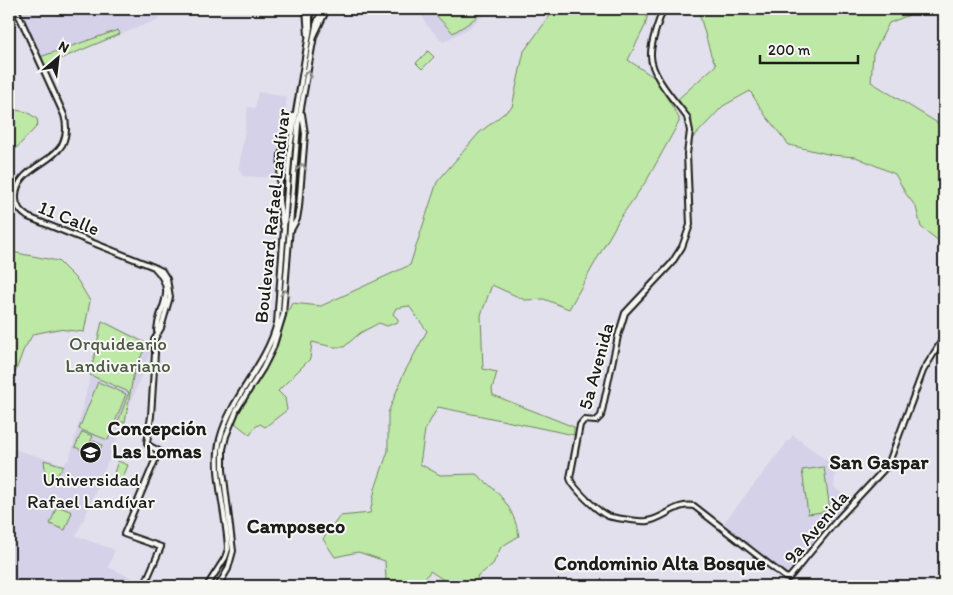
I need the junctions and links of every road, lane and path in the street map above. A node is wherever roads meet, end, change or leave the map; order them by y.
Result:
1 (16, 9) edge
2 (306, 9) edge
3 (310, 9) edge
4 (322, 9) edge
5 (327, 9) edge
6 (664, 9) edge
7 (308, 35) junction
8 (314, 36) junction
9 (300, 87) junction
10 (302, 112) junction
11 (298, 200) junction
12 (279, 201) junction
13 (286, 207) junction
14 (291, 207) junction
15 (284, 231) junction
16 (290, 232) junction
17 (154, 268) junction
18 (157, 331) junction
19 (944, 337) edge
20 (646, 522) joint
21 (144, 586) edge
22 (206, 586) edge
23 (218, 586) edge

1 - 17 street, 11 Calle
2 - 7 street
3 - 7 street, Boulevard Rafael Landívar
4 - 8 street, Boulevard Rafael Landívar
5 - 8 street
6 - 20 street, 5a Avenida
7 - 9 street, Boulevard Rafael Landívar
10 -> 8 street, Boulevard Rafael Landívar
9 - 12 street
9 - 13 street, Boulevard Rafael Landívar
11 -> 10 street
10 - 14 street, Boulevard Rafael Landívar
11 - 14 street
11 - 16 street
12 - 13 street
12 - 15 street
13 - 14 street
13 - 15 street, Boulevard Rafael Landívar
14 - 16 street, Boulevard Rafael Landívar
15 - 22 street, Boulevard Rafael Landívar
23 -> 16 street, Boulevard Rafael Landívar
17 - 18 street, 11 Calle
17 - 18 street
18 - 21 street
19 - 20 street, 9a Avenida

